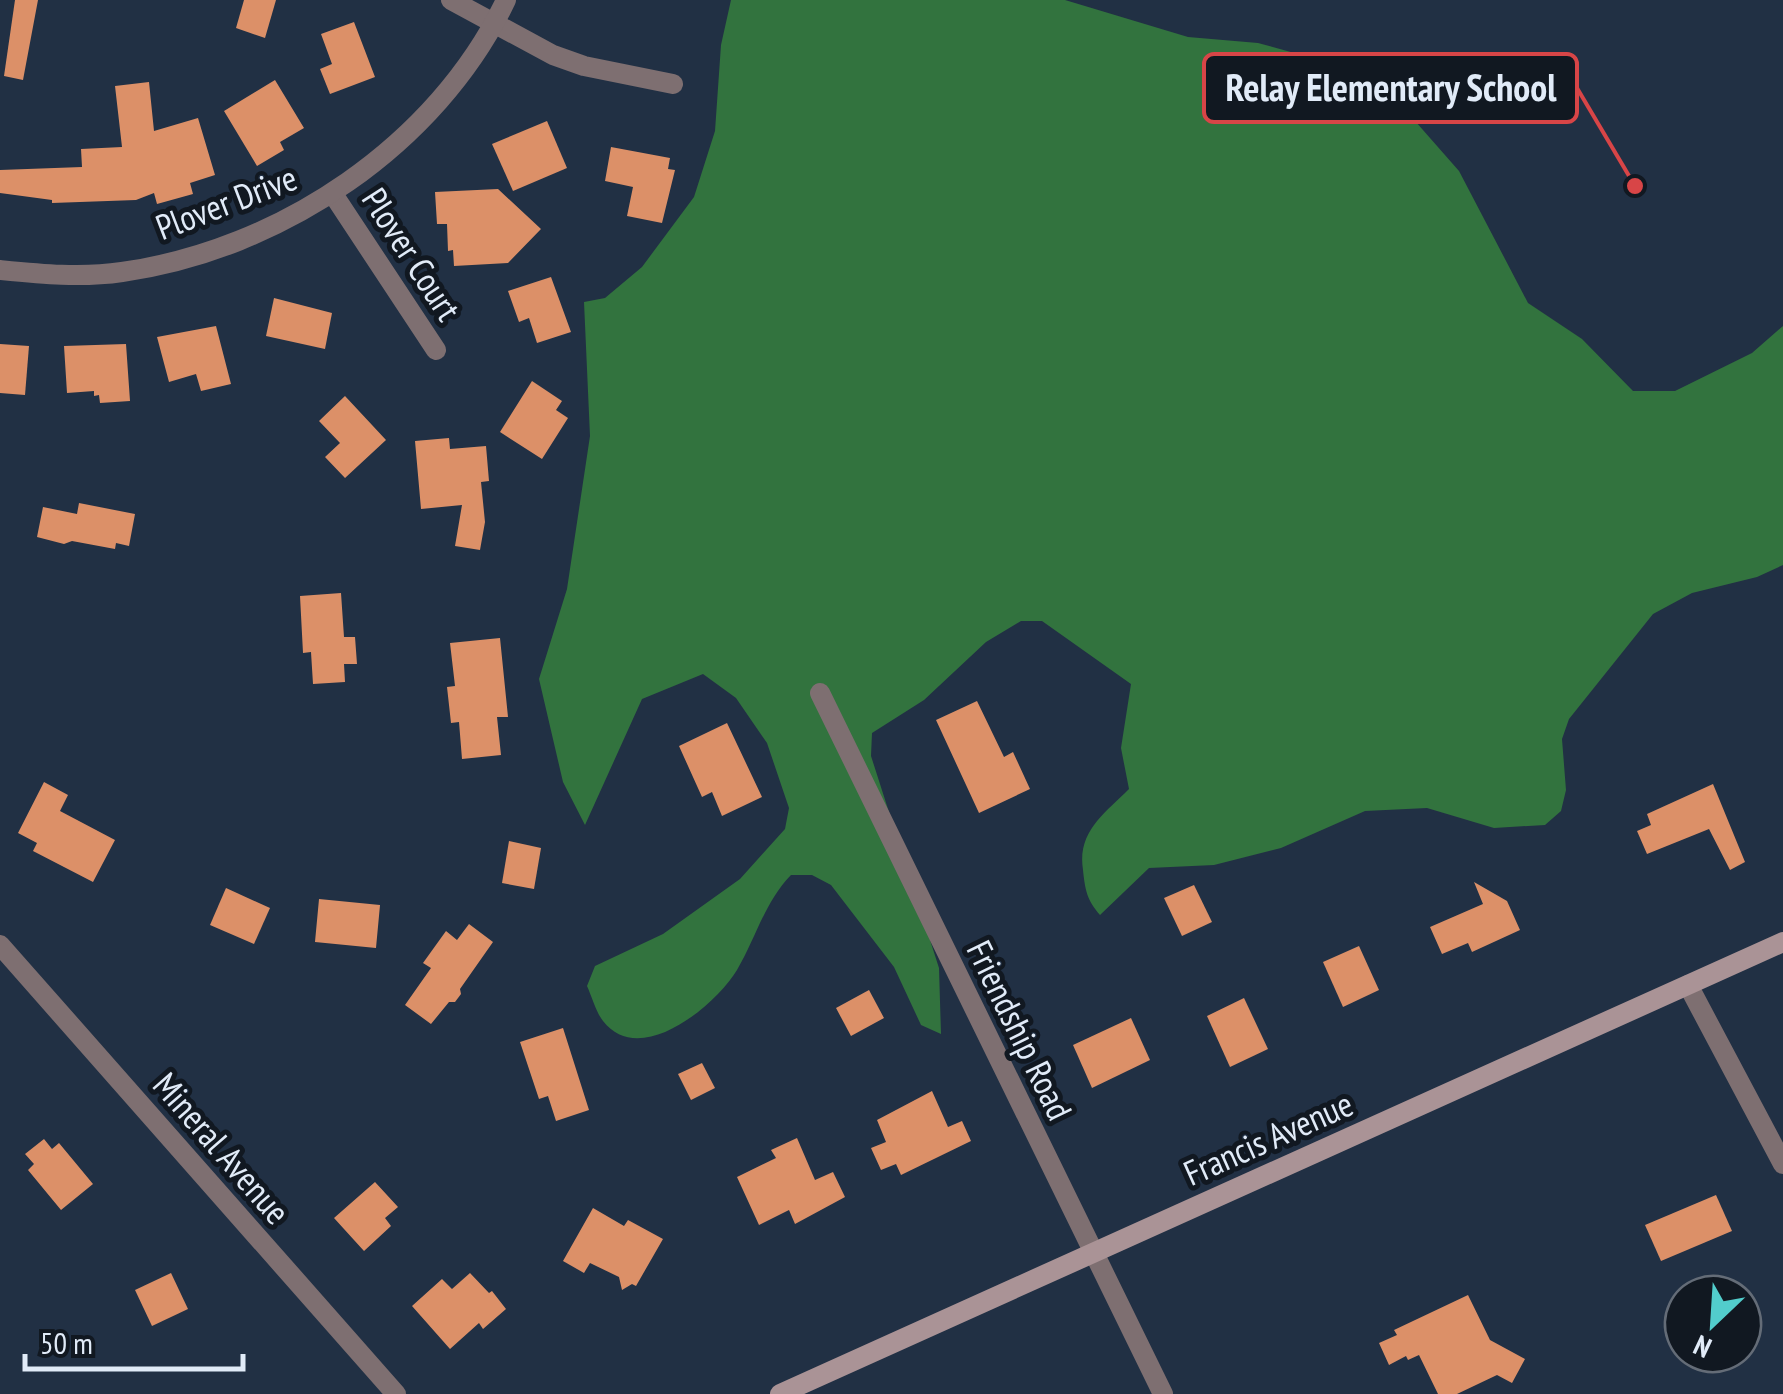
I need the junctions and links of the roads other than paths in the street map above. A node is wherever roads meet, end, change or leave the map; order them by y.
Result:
1 (451, 0) edge
2 (506, 0) edge
3 (494, 24) junction
4 (673, 84) dead end
5 (334, 194) junction
6 (0, 270) edge
7 (436, 350) dead end
8 (820, 693) dead end
9 (1783, 942) edge
10 (0, 945) edge
11 (1688, 984) junction
12 (1783, 1164) edge
13 (1092, 1254) junction
14 (396, 1394) edge
15 (780, 1394) edge
16 (1163, 1394) edge

1 - 3 street
2 - 3 street, Plover Drive
3 - 4 street
3 - 5 street, Plover Drive
5 - 6 street, Plover Drive
5 - 7 street, Plover Court
8 - 13 street, Friendship Road
9 - 11 street, Francis Avenue
10 - 14 street, Mineral Avenue
11 - 12 street
11 - 13 street, Francis Avenue
13 - 15 street, Francis Avenue
13 - 16 street, Friendship Road

